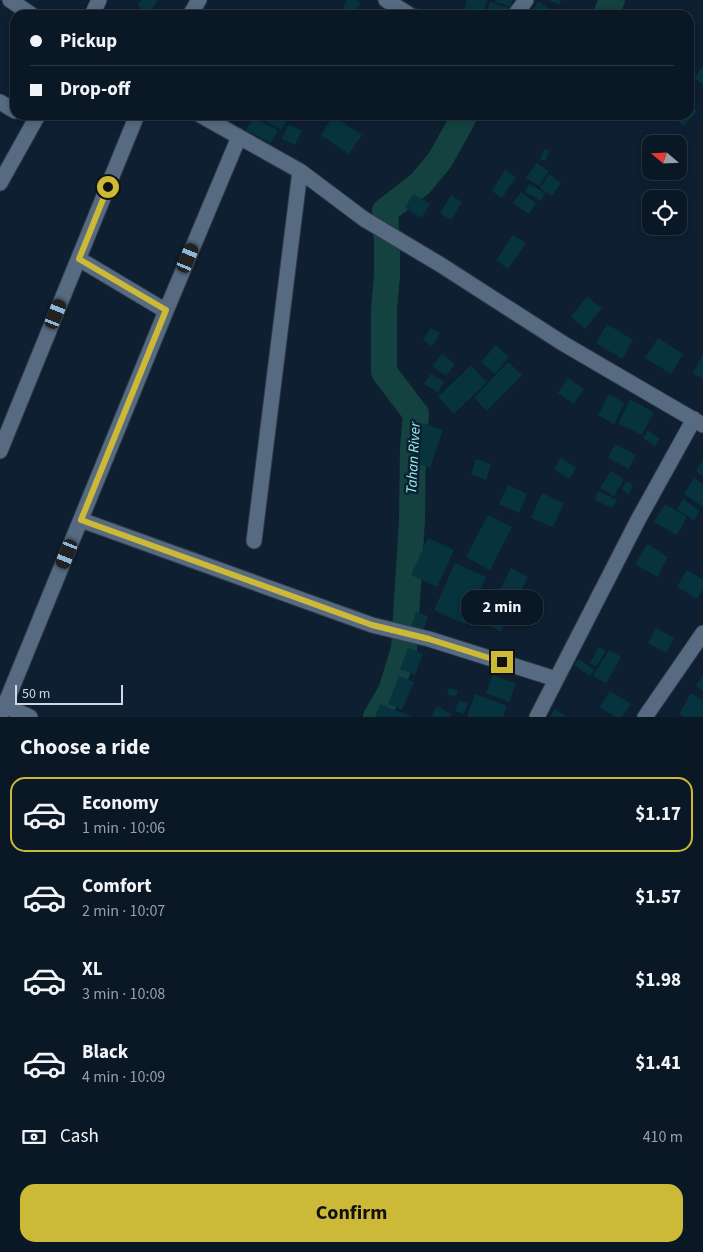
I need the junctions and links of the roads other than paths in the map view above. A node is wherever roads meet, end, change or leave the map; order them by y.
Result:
1 (10, 0) edge
2 (386, 0) edge
3 (25, 10) edge
4 (402, 10) edge
5 (35, 120) edge
6 (135, 120) edge
7 (209, 120) edge
8 (240, 137) junction
9 (300, 172) junction
10 (0, 182) edge
11 (79, 259) junction
12 (166, 310) junction
13 (698, 422) edge
14 (0, 451) edge
15 (81, 520) junction
16 (254, 541) dead end
17 (703, 633) edge
18 (556, 679) junction
19 (1, 709) edge
20 (30, 717) edge
21 (537, 717) edge
22 (645, 717) edge

1 - 3 street
2 - 4 street
5 - 10 street
6 - 11 street
7 - 8 street
8 - 9 street
8 - 12 street
9 - 13 street
9 - 16 street
11 - 12 street
11 - 14 street
12 - 15 street
13 - 18 street
15 - 18 street
15 - 19 street
17 - 22 street
18 - 21 street
19 - 20 street

